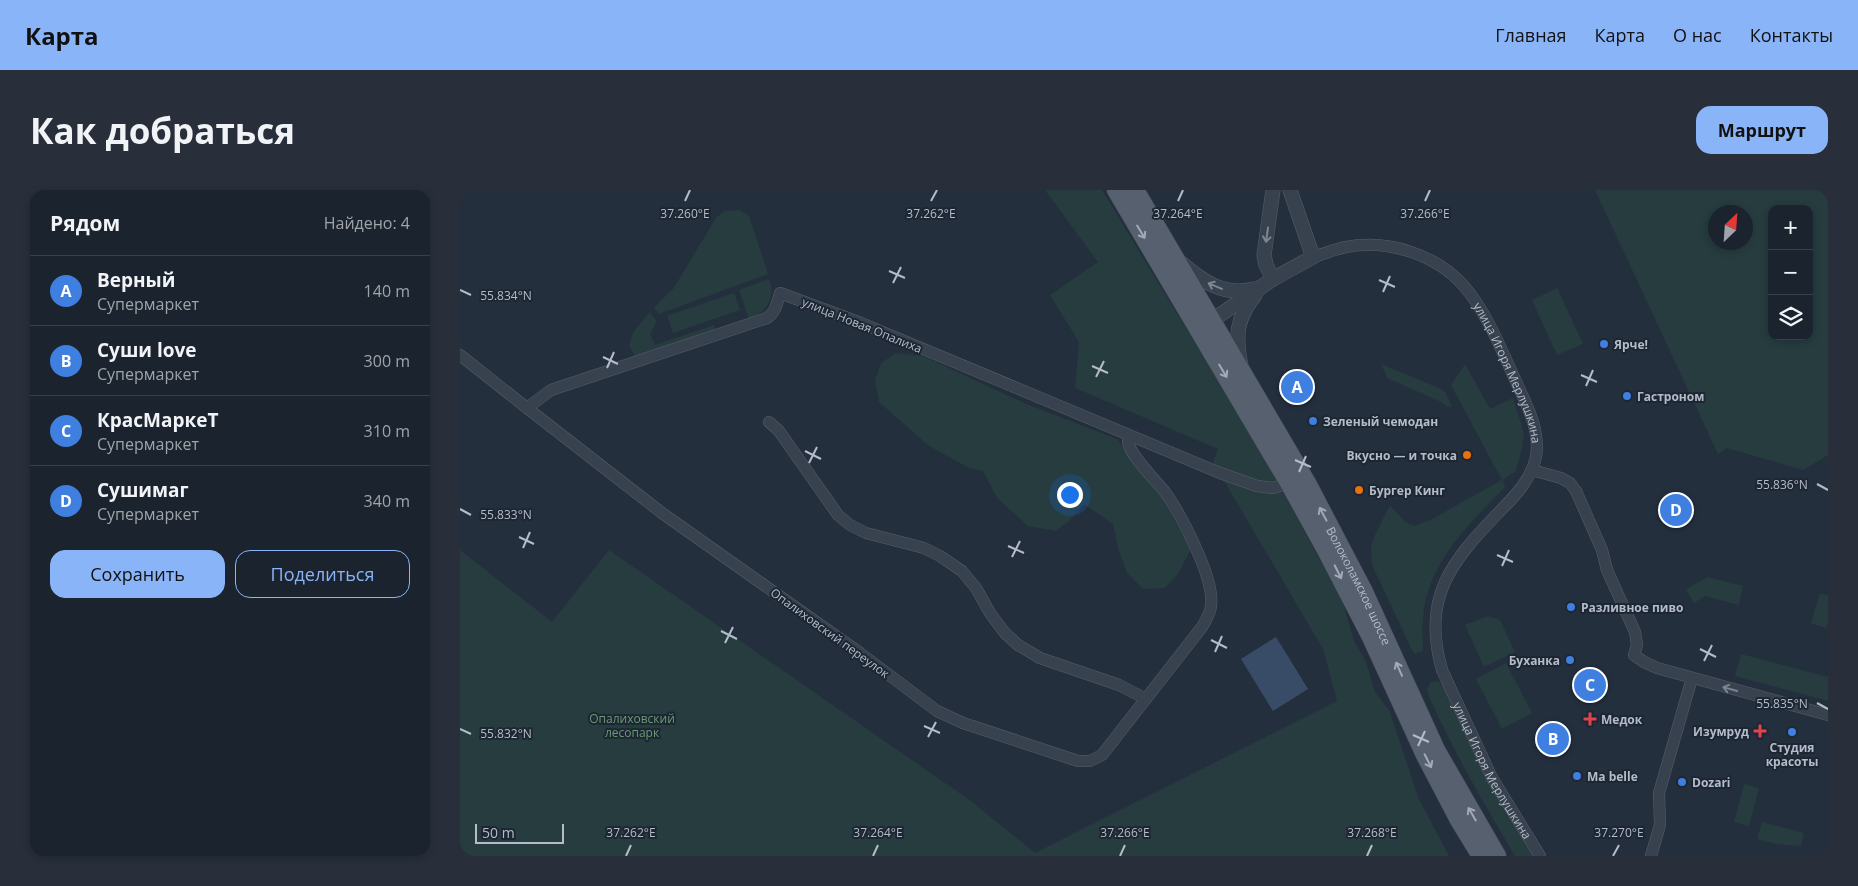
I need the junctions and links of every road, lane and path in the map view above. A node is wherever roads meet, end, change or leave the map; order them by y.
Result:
1 (1116, 190) edge
2 (1135, 190) edge
3 (1273, 190) edge
4 (1290, 190) edge
5 (1313, 257) junction
6 (1176, 258) junction
7 (1268, 283) junction
8 (1205, 324) junction
9 (460, 355) edge
10 (1242, 371) junction
11 (527, 408) junction
12 (769, 422) dead end
13 (1129, 435) junction
14 (1532, 470) junction
15 (1289, 483) junction
16 (1692, 678) junction
17 (1146, 699) junction
18 (1828, 715) edge
19 (1481, 856) edge
20 (1496, 856) edge
21 (1540, 856) edge
22 (1651, 856) edge

1 -> 8 main road
2 - 6 main road
3 -> 7 street
4 - 5 street
5 - 7 street, улица Игоря Мерлушкина
5 - 14 street, улица Игоря Мерлушкина
7 -> 6 street
6 - 8 main road
7 - 8 street
7 - 10 street
8 - 10 main road, Волоколамское шоссе
8 -> 15 main road, Волоколамское шоссе
9 - 11 street
20 -> 10 main road, Волоколамское шоссе
11 - 13 street, улица Новая Опалиха
11 - 17 street, Опалиховский переулок
12 - 17 street
13 - 15 street, улица Новая Опалиха
13 - 17 street, Опалиховский переулок
14 - 16 street
14 - 21 street, улица Игоря Мерлушкина
15 -> 19 main road, Волоколамское шоссе
18 -> 16 street
16 - 22 street

